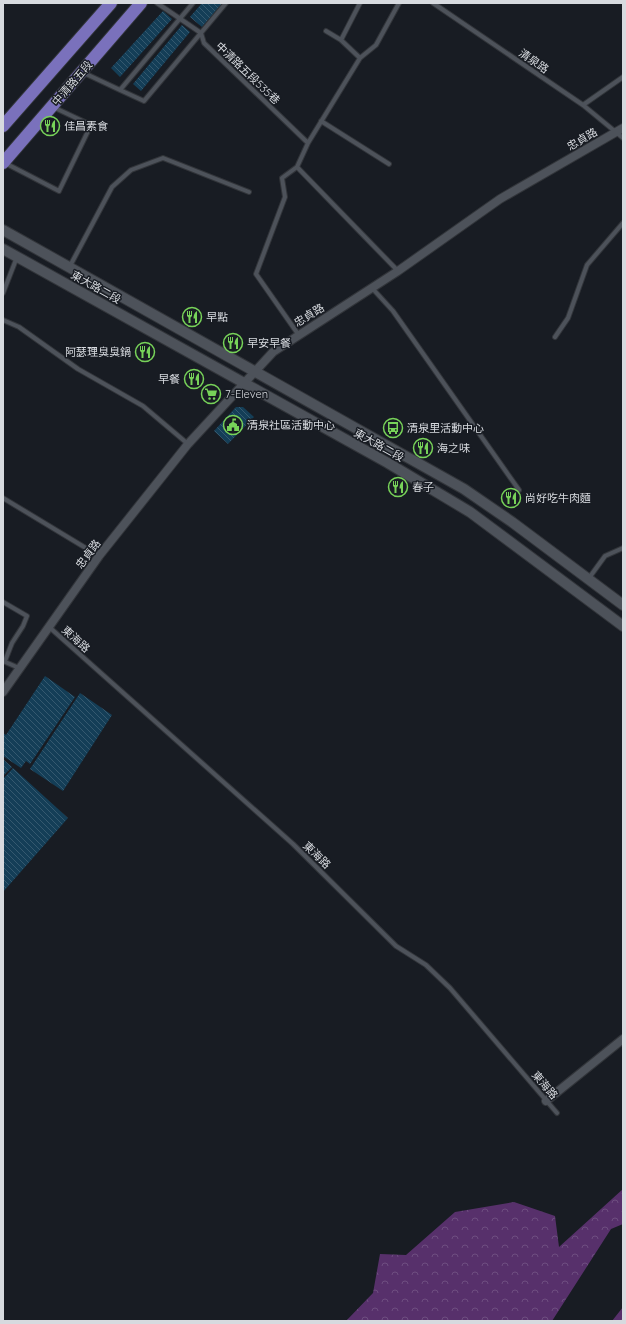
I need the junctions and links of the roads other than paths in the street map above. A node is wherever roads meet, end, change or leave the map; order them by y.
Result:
1 (111, 3) edge
2 (141, 3) edge
3 (157, 3) edge
4 (193, 3) edge
5 (226, 3) edge
6 (360, 3) edge
7 (400, 3) edge
8 (433, 3) edge
9 (180, 17) junction
10 (326, 31) dead end
11 (201, 33) junction
12 (340, 40) junction
13 (360, 58) junction
14 (82, 72) junction
15 (623, 77) edge
16 (120, 90) junction
17 (582, 105) junction
18 (51, 106) junction
19 (322, 122) junction
20 (3, 126) edge
21 (621, 132) edge
22 (308, 143) junction
23 (3, 162) edge
24 (389, 164) dead end
25 (297, 167) junction
26 (249, 192) dead end
27 (623, 223) edge
28 (3, 230) edge
29 (3, 249) edge
30 (17, 257) junction
31 (69, 268) junction
32 (398, 271) junction
33 (371, 288) junction
34 (3, 293) edge
35 (3, 320) edge
36 (298, 334) junction
37 (556, 337) dead end
38 (255, 372) junction
39 (244, 384) junction
40 (188, 444) junction
41 (519, 490) dead end
42 (3, 498) edge
43 (623, 548) edge
44 (99, 556) junction
45 (593, 581) junction
46 (586, 598) junction
47 (3, 602) edge
48 (623, 605) edge
49 (48, 626) junction
50 (623, 626) edge
51 (4, 661) edge
52 (19, 668) junction
53 (3, 692) edge
54 (623, 1039) edge
55 (546, 1101) junction
56 (556, 1113) dead end

1 - 20 main road
2 - 14 main road, 中清路五段
3 - 9 lane, 中清路五段535巷
4 - 9 lane
5 - 11 lane
6 - 12 lane
7 - 13 lane
8 - 17 lane, 清泉路
9 - 11 lane, 中清路五段535巷
9 - 16 lane
10 - 12 lane
11 - 16 lane
11 - 22 lane, 中清路五段535巷
12 - 13 lane
13 - 19 lane
14 - 16 lane
14 - 18 main road, 中清路五段
15 - 17 lane
17 - 21 lane, 清泉路
18 - 23 main road, 中清路五段
18 - 23 lane
19 - 22 lane
19 - 24 lane
21 - 32 street, 忠貞路
22 - 25 lane
25 - 32 lane
25 - 36 lane
26 - 31 lane
27 - 37 lane
28 - 31 street, 東大路二段
29 - 30 street, 東大路二段
30 - 34 lane
30 - 39 street, 東大路二段
31 - 38 street, 東大路二段
32 - 33 street, 忠貞路
33 - 36 street, 忠貞路
33 - 41 lane
35 - 40 lane
36 - 38 street, 忠貞路
38 - 39 street, 忠貞路
38 - 45 street, 東大路二段
39 - 40 street, 忠貞路
39 - 46 street, 東大路二段
40 - 44 street, 忠貞路
42 - 44 lane
43 - 45 lane
44 - 49 street, 忠貞路
45 - 46 street
45 - 48 street, 東大路二段
46 - 50 street, 東大路二段
47 - 51 lane
49 - 52 street, 忠貞路
49 - 55 lane, 東海路
51 - 52 lane
52 - 53 street, 忠貞路
54 - 55 street
55 - 56 lane, 東海路

